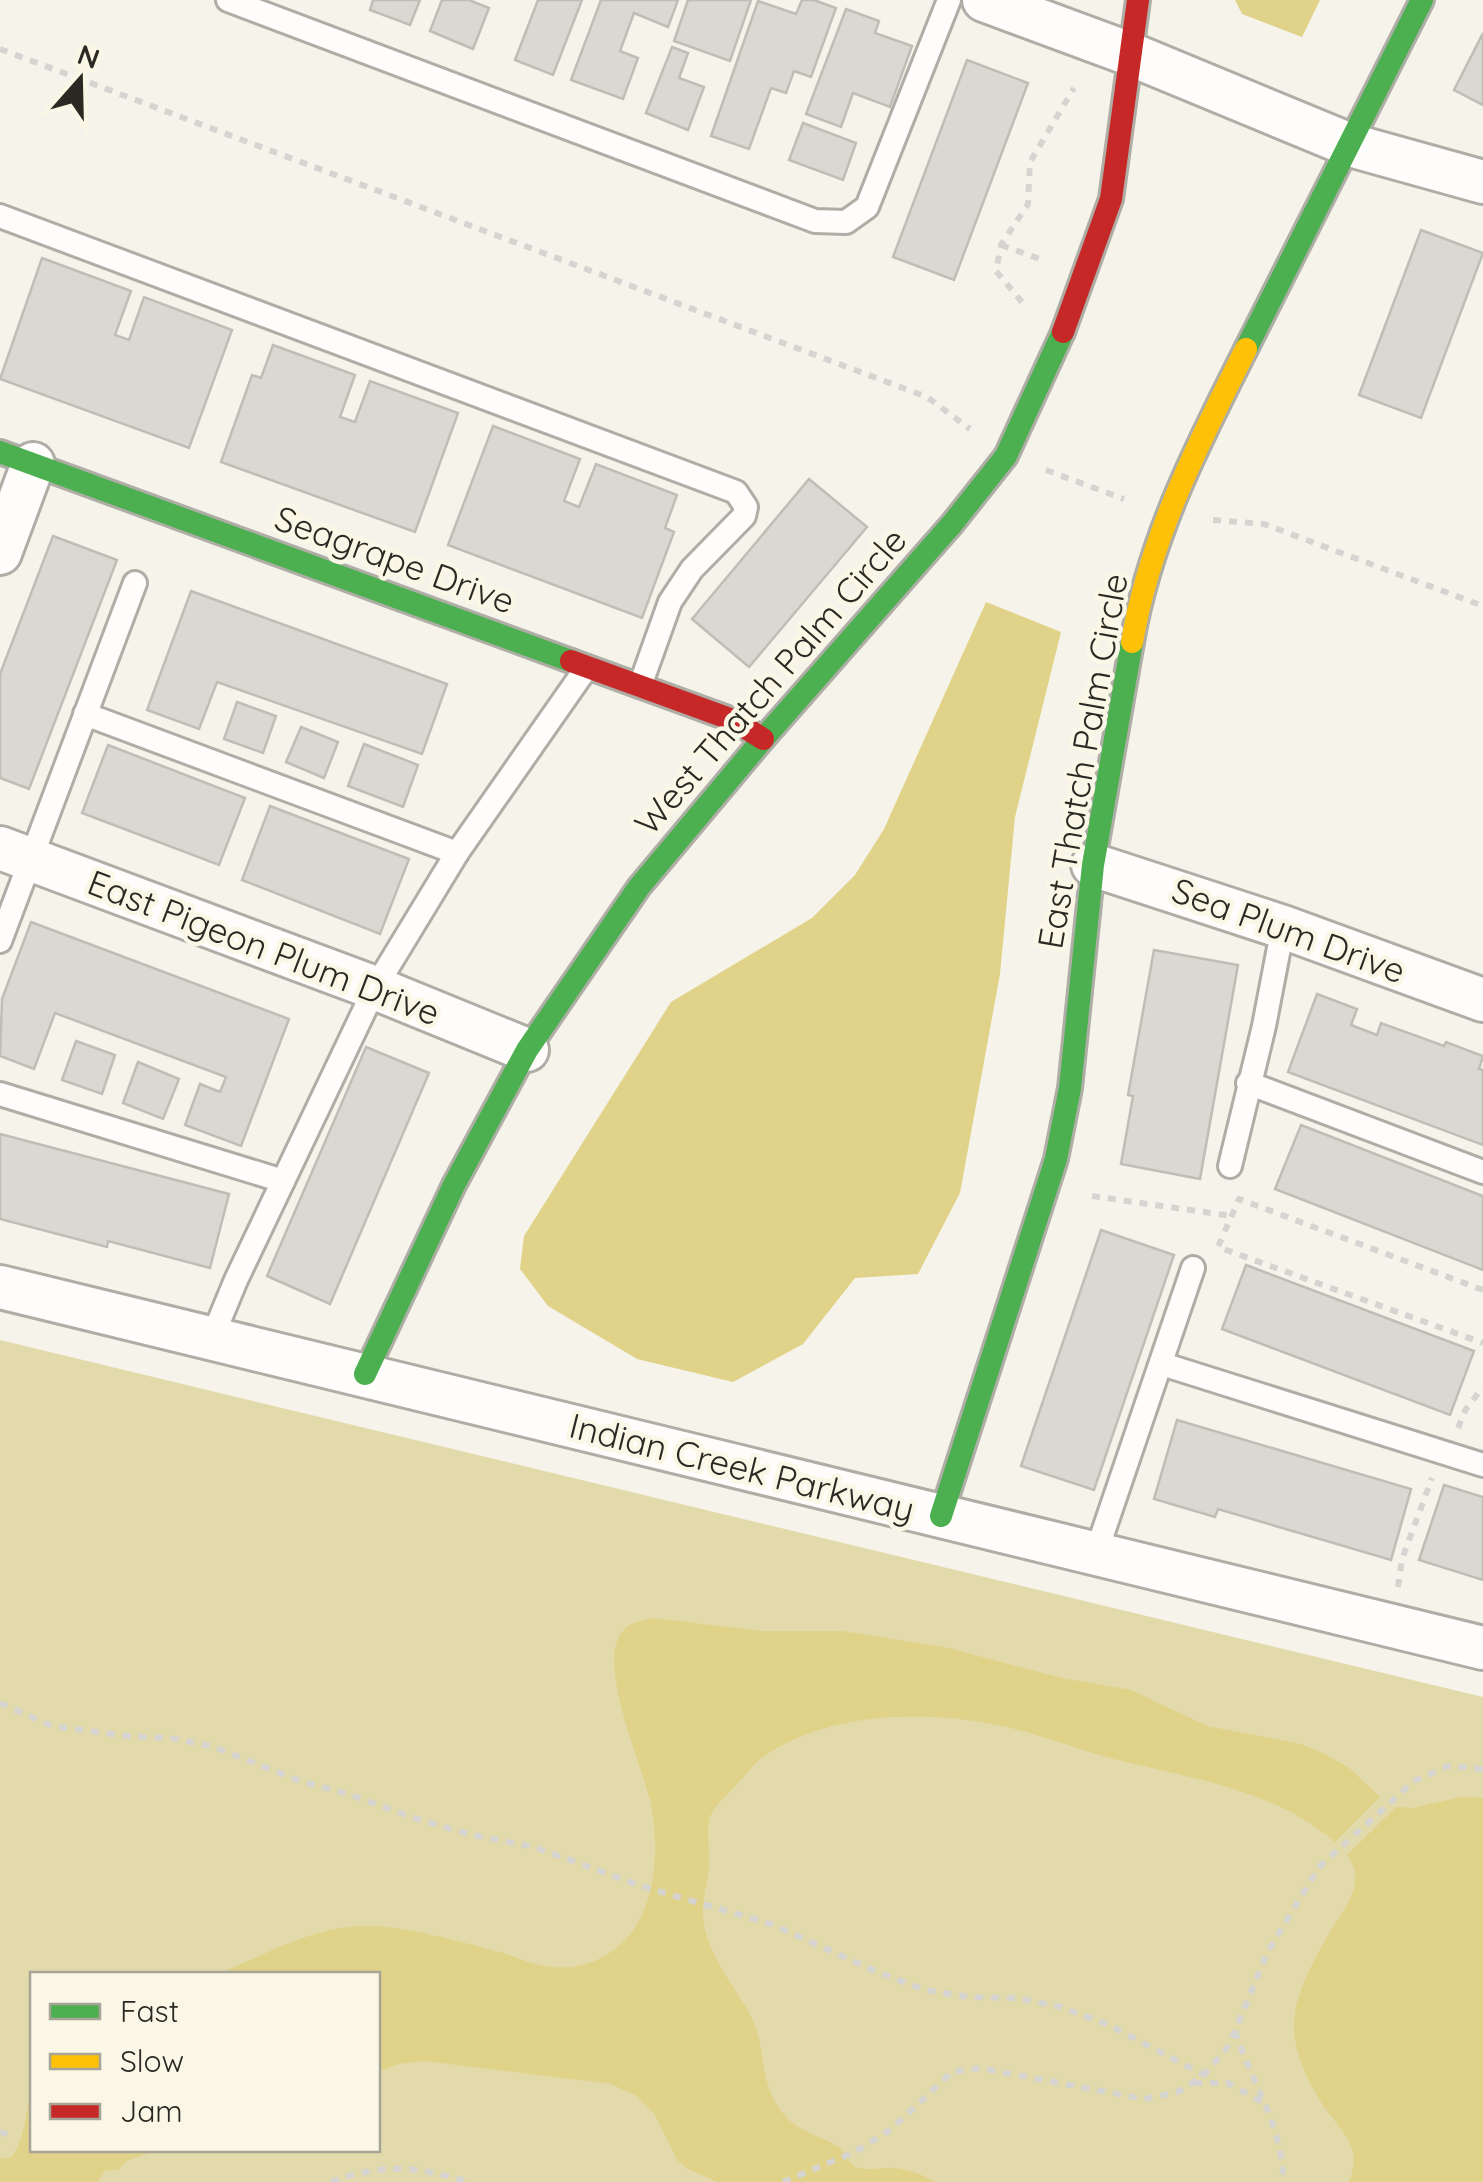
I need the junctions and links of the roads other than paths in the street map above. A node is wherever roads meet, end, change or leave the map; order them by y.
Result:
1 (228, 0) edge
2 (948, 0) edge
3 (984, 0) edge
4 (1138, 0) edge
5 (1422, 0) edge
6 (1130, 54) junction
7 (1350, 145) junction
8 (1483, 182) edge
9 (0, 216) edge
10 (17, 458) edge
11 (0, 552) edge
12 (135, 583) dead end
13 (586, 667) junction
14 (640, 686) junction
15 (86, 714) junction
16 (763, 739) junction
17 (458, 853) junction
18 (15, 854) edge
19 (1093, 864) junction
20 (1283, 927) junction
21 (0, 941) edge
22 (375, 988) junction
23 (1483, 1000) edge
24 (527, 1050) junction
25 (1248, 1083) junction
26 (0, 1094) edge
27 (1230, 1166) dead end
28 (1483, 1172) edge
29 (283, 1181) junction
30 (1193, 1268) dead end
31 (0, 1287) edge
32 (212, 1338) junction
33 (1162, 1364) junction
34 (365, 1374) junction
35 (1483, 1465) edge
36 (940, 1516) junction
37 (1096, 1553) junction
38 (1483, 1648) edge

1 - 2 lane
3 - 6 street
4 - 6 street, West Thatch Palm Circle
5 - 7 street, East Thatch Palm Circle
6 - 7 street
6 - 16 street, West Thatch Palm Circle
7 - 8 street
7 - 19 street, East Thatch Palm Circle
9 - 14 lane
10 - 11 street
10 - 13 street, Seagrape Drive
12 - 15 lane
13 - 14 street, Seagrape Drive
13 - 17 lane
14 - 16 street, Seagrape Drive
15 - 17 lane
15 - 18 lane
16 - 24 street, West Thatch Palm Circle
17 - 22 lane
18 - 21 lane
18 - 22 street, East Pigeon Plum Drive
19 - 20 street, Sea Plum Drive
19 - 36 street, East Thatch Palm Circle
20 - 23 street, Sea Plum Drive
20 - 25 lane
22 - 24 street, East Pigeon Plum Drive
22 - 29 lane
24 - 34 street, West Thatch Palm Circle
25 - 27 lane
25 - 28 lane
26 - 29 lane
29 - 32 lane
30 - 33 lane
31 - 32 street, Indian Creek Parkway
32 - 34 street, Indian Creek Parkway
33 - 35 lane
33 - 37 lane
34 - 36 street, Indian Creek Parkway
36 - 37 street, Indian Creek Parkway
37 - 38 street, Indian Creek Parkway

